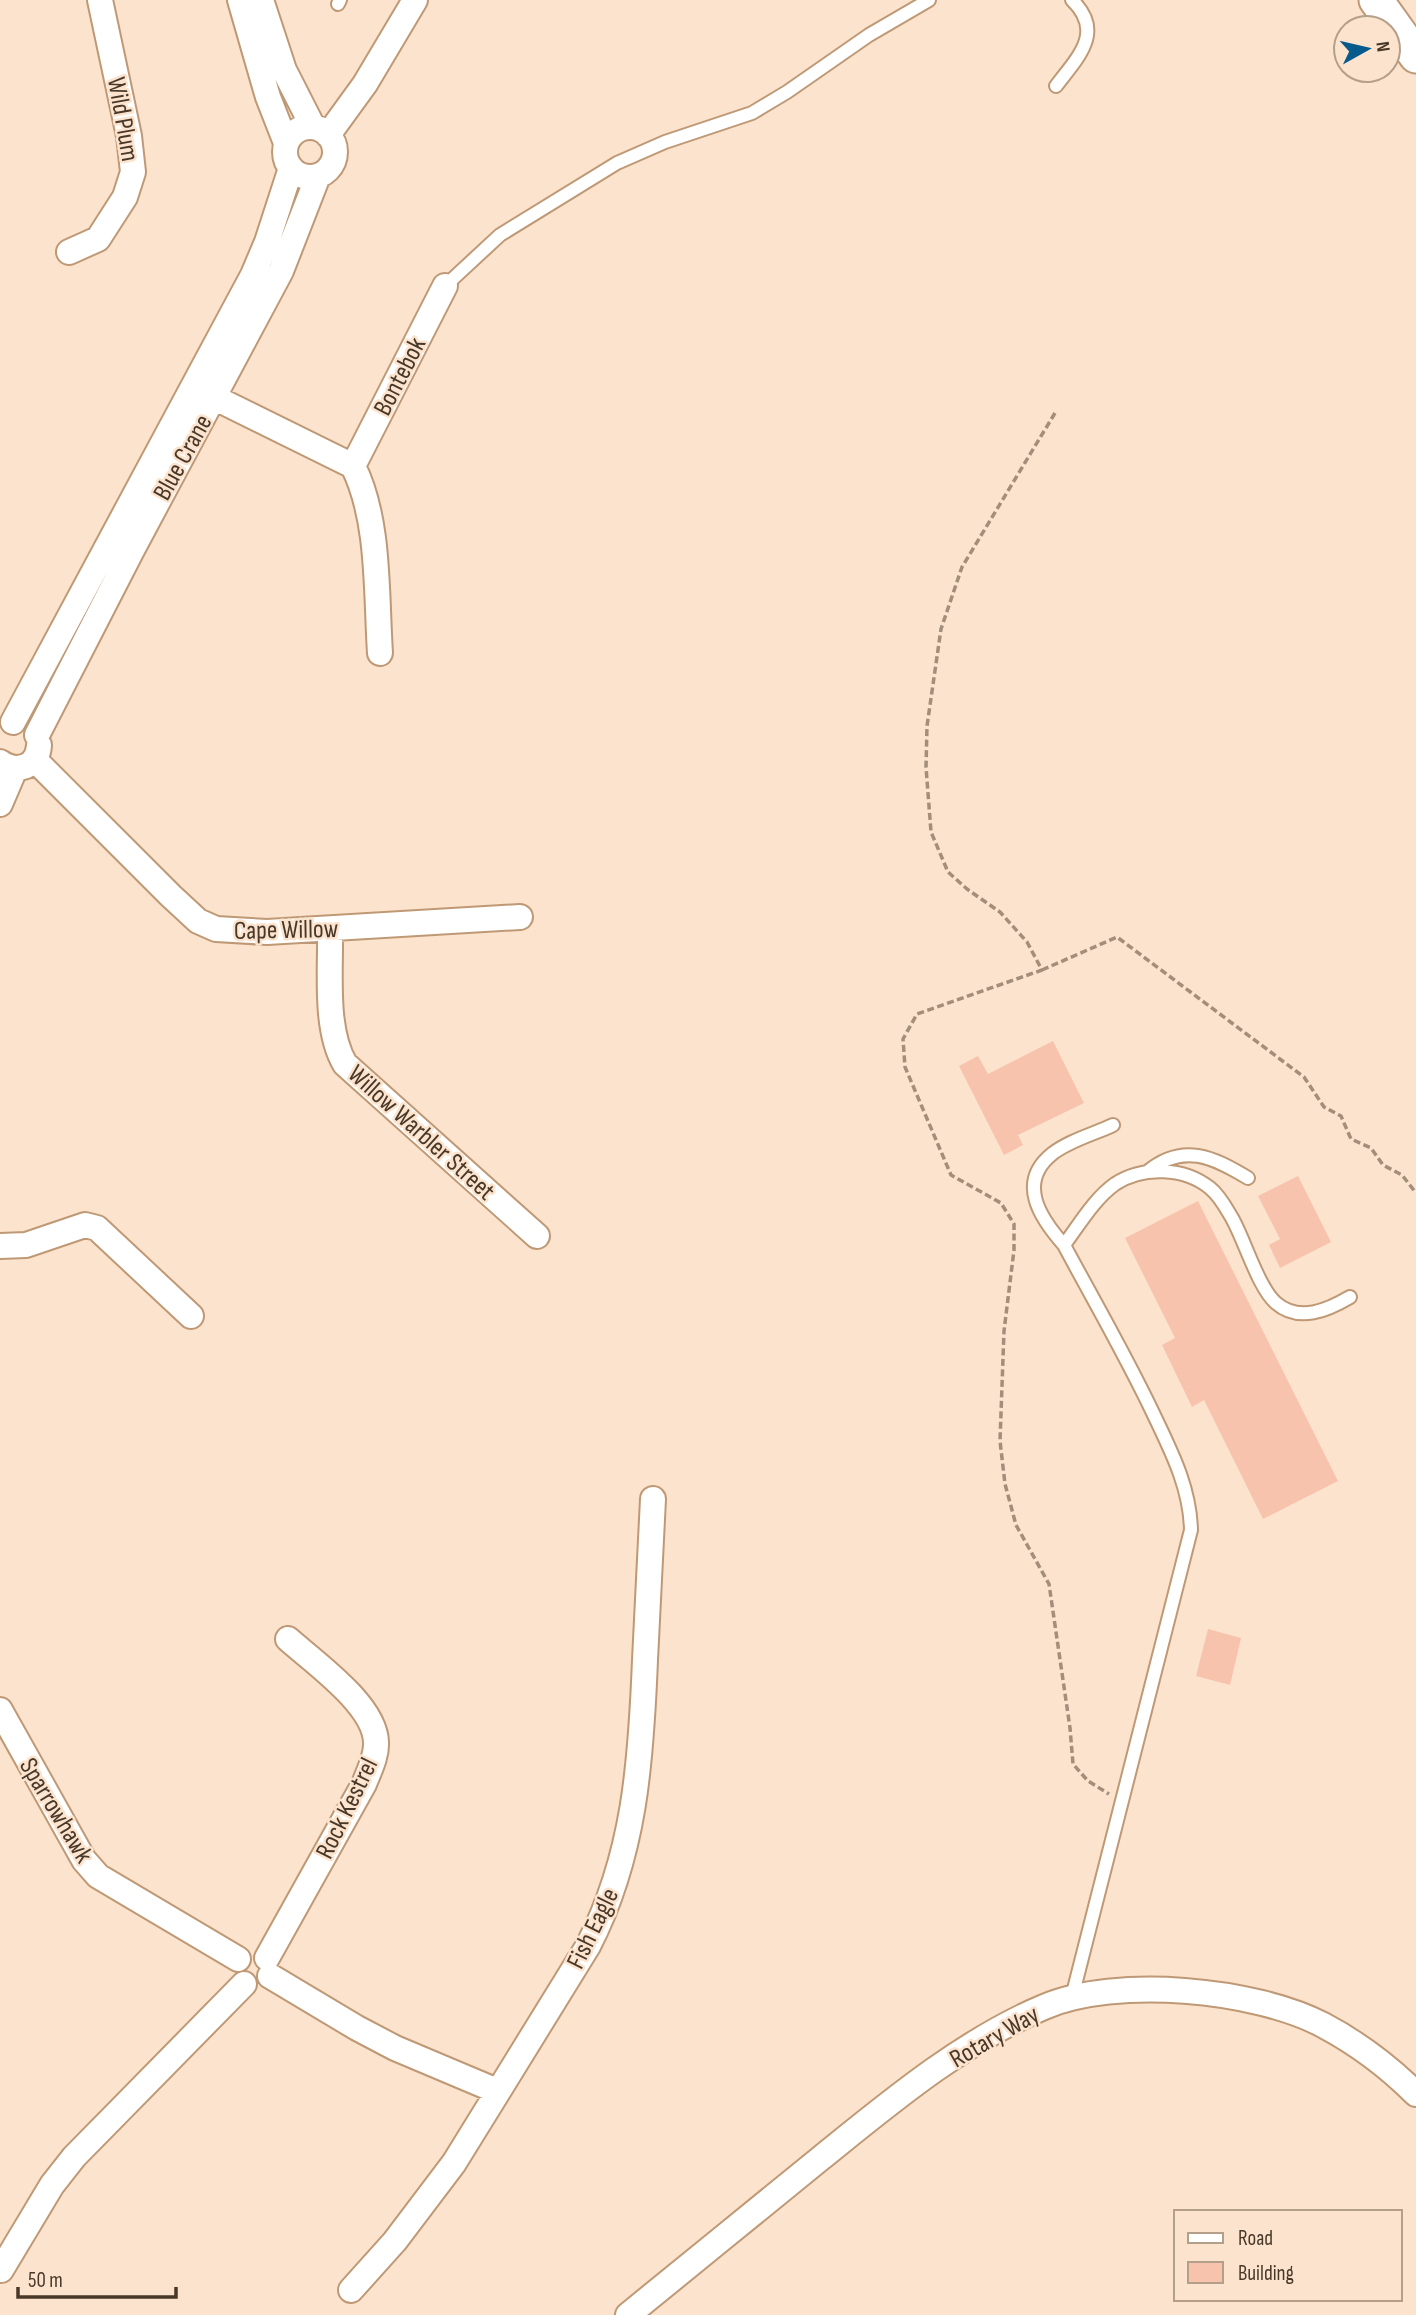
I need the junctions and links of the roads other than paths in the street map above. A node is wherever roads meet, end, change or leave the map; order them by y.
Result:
1 (100, 0) edge
2 (240, 0) edge
3 (261, 0) edge
4 (415, 0) edge
5 (929, 0) edge
6 (1072, 0) edge
7 (1376, 0) edge
8 (1416, 56) edge
9 (1056, 86) dead end
10 (321, 131) junction
11 (286, 144) junction
12 (291, 168) junction
13 (318, 176) junction
14 (69, 252) dead end
15 (445, 286) joint
16 (204, 393) junction
17 (353, 466) junction
18 (380, 653) dead end
19 (6, 726) edge
20 (37, 735) junction
21 (17, 763) edge
22 (0, 804) edge
23 (520, 917) dead end
24 (330, 929) junction
25 (1113, 1125) dead end
26 (1147, 1172) junction
27 (1248, 1178) dead end
28 (537, 1236) dead end
29 (1064, 1245) junction
30 (0, 1246) edge
31 (1350, 1297) dead end
32 (191, 1316) dead end
33 (653, 1499) dead end
34 (288, 1639) dead end
35 (0, 1710) edge
36 (238, 1959) junction
37 (268, 1967) junction
38 (244, 1984) junction
39 (1072, 1997) junction
40 (497, 2091) junction
41 (1416, 2094) edge
42 (1, 2270) edge
43 (351, 2290) dead end
44 (628, 2315) edge

1 - 14 street, Wild Plum
2 - 11 street, Blue Crane
3 - 10 street, Blue Crane
4 - 10 street
5 - 15 lane
6 - 9 lane
7 - 8 main road
10 - 11 street
10 - 13 street, Blue Crane
11 - 12 street, Blue Crane
12 - 13 street
12 - 16 street, Blue Crane
13 - 16 street, Blue Crane
15 - 17 street, Bontebok
16 - 17 street
16 - 19 street, Blue Crane
16 - 20 street, Blue Crane
17 - 18 street
19 - 20 street
20 - 21 street
21 - 22 street
21 - 24 street, Cape Willow
23 - 24 street, Cape Willow
24 - 28 street, Willow Warbler Street
25 - 29 lane
26 - 27 lane
26 - 29 lane
26 - 31 lane
29 - 39 lane
30 - 32 street
33 - 40 street, Fish Eagle
34 - 37 street, Rock Kestrel
35 - 36 street, Sparrowhawk
36 - 37 street
36 - 38 street
37 - 38 street
37 - 40 street
38 - 42 street
39 - 41 street, Rotary Way
39 - 44 street, Rotary Way
40 - 43 street, Fish Eagle

